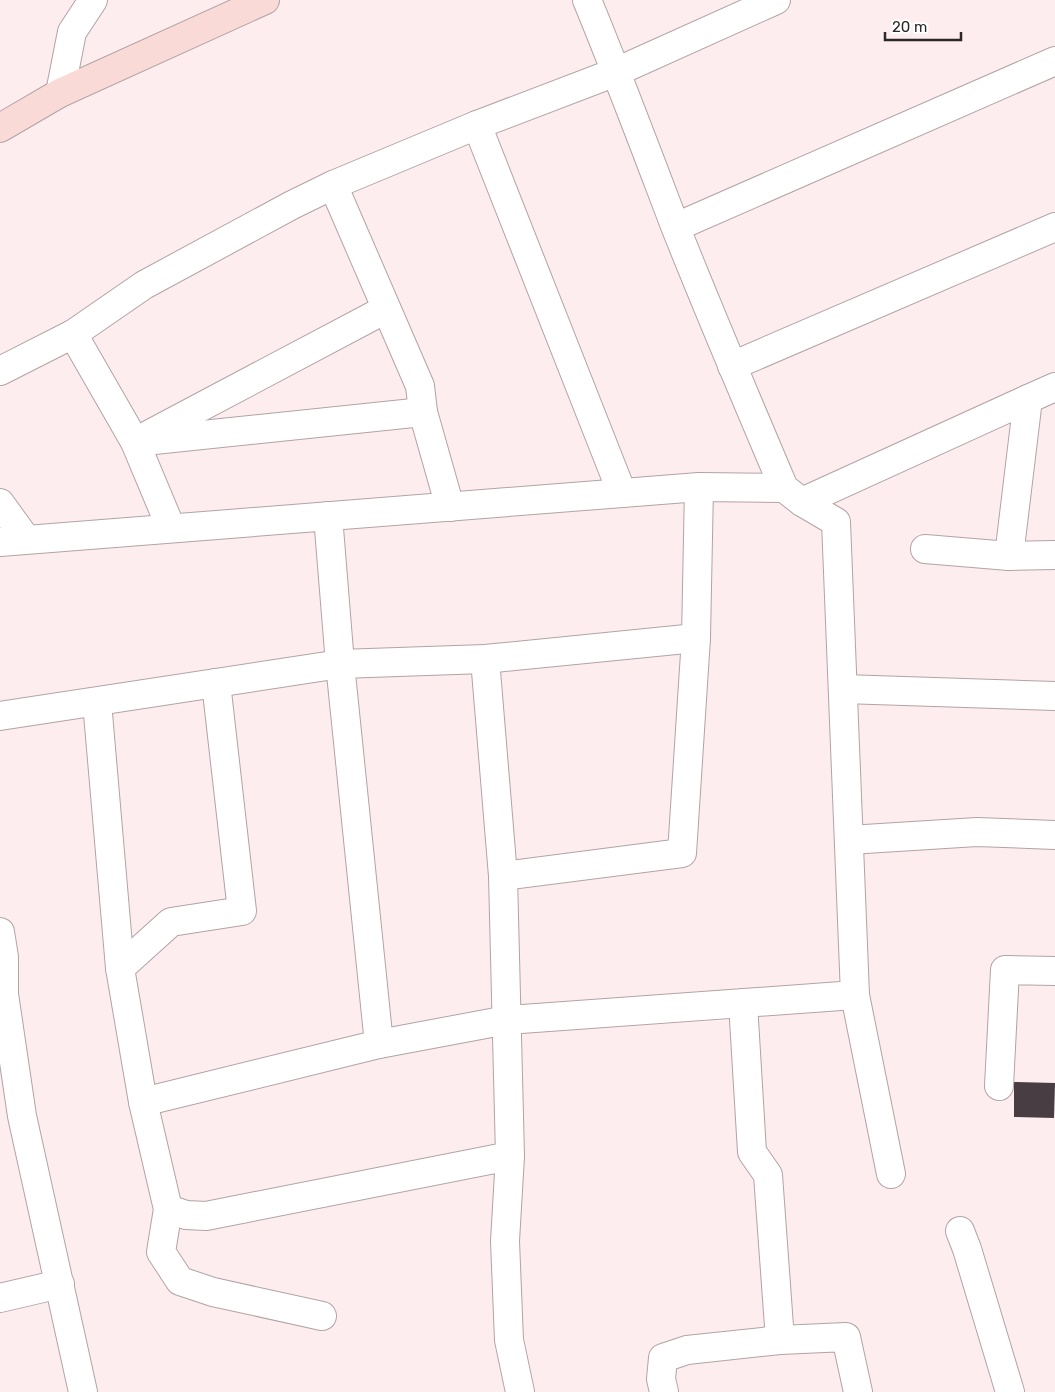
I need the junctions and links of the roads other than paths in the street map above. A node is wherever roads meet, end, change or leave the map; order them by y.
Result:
1 (93, 0) edge
2 (265, 0) edge
3 (587, 0) edge
4 (776, 0) edge
5 (1055, 61) edge
6 (616, 72) junction
7 (60, 93) junction
8 (477, 125) junction
9 (0, 128) edge
10 (333, 185) junction
11 (676, 226) junction
12 (1055, 226) edge
13 (386, 309) junction
14 (73, 334) junction
15 (732, 366) junction
16 (0, 371) edge
17 (1055, 387) edge
18 (1028, 399) junction
19 (423, 412) junction
20 (135, 442) junction
21 (700, 487) junction
22 (622, 493) junction
23 (793, 495) junction
24 (0, 503) edge
25 (450, 507) junction
26 (328, 516) junction
27 (171, 528) junction
28 (13, 541) edge
29 (925, 549) dead end
30 (1055, 555) edge
31 (1009, 556) junction
32 (696, 638) junction
33 (485, 658) junction
34 (340, 664) junction
35 (216, 683) junction
36 (843, 689) junction
37 (1055, 696) edge
38 (97, 702) junction
39 (0, 716) edge
40 (1055, 835) edge
41 (849, 840) junction
42 (503, 876) junction
43 (0, 932) edge
44 (120, 968) junction
45 (1055, 971) edge
46 (2, 995) edge
47 (855, 995) junction
48 (743, 1003) junction
49 (507, 1020) junction
50 (379, 1044) junction
51 (999, 1086) dead end
52 (142, 1102) junction
53 (11, 1119) edge
54 (510, 1156) junction
55 (892, 1174) dead end
56 (168, 1209) junction
57 (960, 1231) dead end
58 (60, 1284) junction
59 (0, 1298) edge
60 (322, 1316) dead end
61 (780, 1340) junction
62 (83, 1392) edge
63 (520, 1392) edge
64 (664, 1392) edge
65 (858, 1392) edge
66 (1010, 1392) edge

1 - 7 street
2 - 7 main road
3 - 6 street
4 - 6 street
5 - 11 street
6 - 8 street
6 - 11 street
7 - 9 main road
8 - 10 street
8 - 22 street
10 - 13 street
10 - 14 street
11 - 15 street
12 - 15 street
13 - 19 street
13 - 20 street
14 - 16 street
14 - 20 street
15 - 23 street
17 - 18 street
18 - 23 street
18 - 31 street
19 - 20 street
19 - 25 street
20 - 27 street
21 - 22 street
21 - 23 street
21 - 32 street
22 - 25 street
23 - 36 street
24 - 28 street
25 - 26 street
26 - 27 street
26 - 34 street
27 - 28 street
29 - 31 street
30 - 31 street
32 - 33 street
32 - 42 street
33 - 34 street
33 - 42 street
34 - 35 street
34 - 50 street
35 - 38 street
35 - 44 street
36 - 37 street
36 - 41 street
38 - 39 street
38 - 44 street
40 - 41 street
41 - 47 street
42 - 49 street
43 - 46 street
44 - 52 street
45 - 51 street
46 - 53 street
47 - 48 street
47 - 55 street
48 - 49 street
48 - 61 street
49 - 50 street
49 - 54 street
50 - 52 street
52 - 56 street
53 - 58 street
54 - 56 street
54 - 63 street
56 - 60 street
57 - 66 street
58 - 59 street
58 - 62 street
61 - 64 street
61 - 65 street

